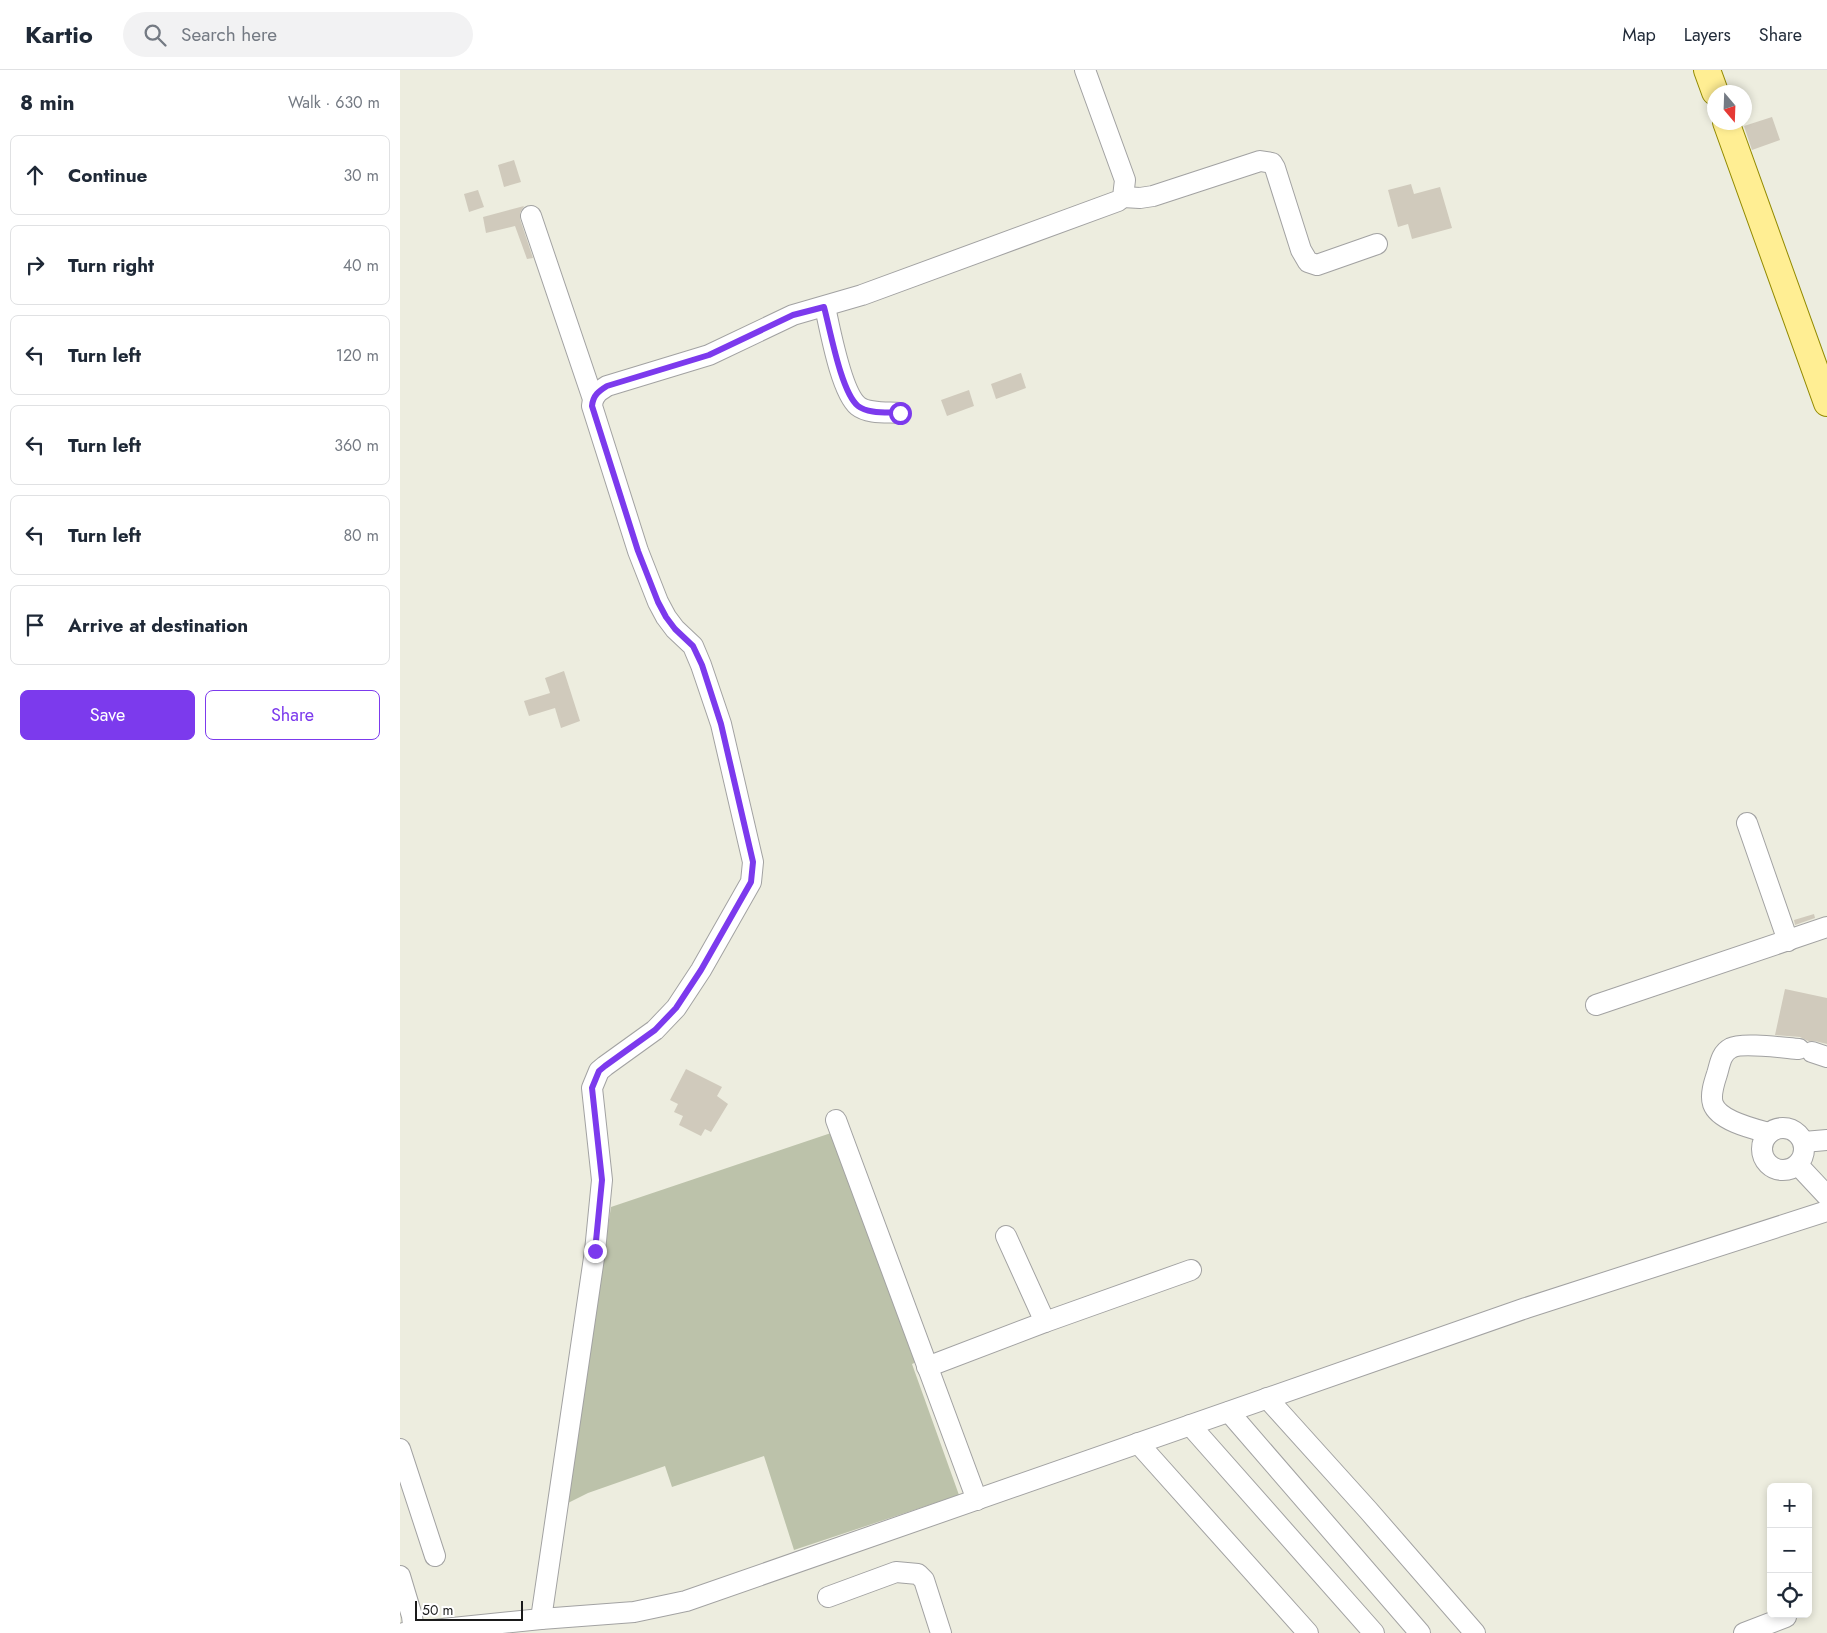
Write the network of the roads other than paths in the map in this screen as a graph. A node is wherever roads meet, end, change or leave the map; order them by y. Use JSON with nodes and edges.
{"nodes":[{"id":1,"x":1085,"y":70,"type":"edge"},
{"id":2,"x":1707,"y":70,"type":"edge"},
{"id":3,"x":1712,"y":85,"type":"edge"},
{"id":4,"x":1729,"y":130,"type":"edge"},
{"id":5,"x":1123,"y":197,"type":"junction"},
{"id":6,"x":530,"y":216,"type":"dead end"},
{"id":7,"x":1377,"y":244,"type":"dead end"},
{"id":8,"x":824,"y":307,"type":"junction"},
{"id":9,"x":593,"y":399,"type":"junction"},
{"id":10,"x":1827,"y":403,"type":"edge"},
{"id":11,"x":900,"y":413,"type":"dead end"},
{"id":12,"x":1748,"y":823,"type":"dead end"},
{"id":13,"x":1827,"y":927,"type":"edge"},
{"id":14,"x":1788,"y":941,"type":"junction"},
{"id":15,"x":1596,"y":1005,"type":"dead end"},
{"id":16,"x":1813,"y":1053,"type":"edge"},
{"id":17,"x":836,"y":1120,"type":"dead end"},
{"id":18,"x":1769,"y":1133,"type":"junction"},
{"id":19,"x":1827,"y":1140,"type":"edge"},
{"id":20,"x":1804,"y":1142,"type":"junction"},
{"id":21,"x":1798,"y":1164,"type":"junction"},
{"id":22,"x":1827,"y":1196,"type":"edge"},
{"id":23,"x":1827,"y":1211,"type":"edge"},
{"id":24,"x":1006,"y":1236,"type":"dead end"},
{"id":25,"x":1191,"y":1270,"type":"dead end"},
{"id":26,"x":1045,"y":1322,"type":"junction"},
{"id":27,"x":927,"y":1366,"type":"junction"},
{"id":28,"x":1267,"y":1398,"type":"junction"},
{"id":29,"x":1229,"y":1412,"type":"junction"},
{"id":30,"x":1190,"y":1425,"type":"junction"},
{"id":31,"x":1138,"y":1443,"type":"junction"},
{"id":32,"x":400,"y":1449,"type":"edge"},
{"id":33,"x":406,"y":1487,"type":"edge"},
{"id":34,"x":977,"y":1500,"type":"junction"},
{"id":35,"x":435,"y":1556,"type":"dead end"},
{"id":36,"x":400,"y":1576,"type":"edge"},
{"id":37,"x":828,"y":1598,"type":"dead end"},
{"id":38,"x":1783,"y":1618,"type":"edge"},
{"id":39,"x":541,"y":1619,"type":"junction"},
{"id":40,"x":411,"y":1633,"type":"edge"},
{"id":41,"x":940,"y":1633,"type":"edge"},
{"id":42,"x":1308,"y":1633,"type":"edge"},
{"id":43,"x":1374,"y":1633,"type":"edge"},
{"id":44,"x":1420,"y":1633,"type":"edge"},
{"id":45,"x":1475,"y":1633,"type":"edge"},
{"id":46,"x":1744,"y":1633,"type":"edge"}],
"edges":[{"from":1,"to":5,"type":"street"},
{"from":2,"to":3,"type":"main road"},
{"from":4,"to":10,"type":"main road"},
{"from":5,"to":7,"type":"street"},
{"from":5,"to":8,"type":"street"},
{"from":6,"to":9,"type":"street"},
{"from":8,"to":9,"type":"street"},
{"from":8,"to":11,"type":"street"},
{"from":9,"to":39,"type":"street"},
{"from":12,"to":14,"type":"street"},
{"from":13,"to":14,"type":"street"},
{"from":14,"to":15,"type":"street"},
{"from":16,"to":18,"type":"street"},
{"from":17,"to":27,"type":"street"},
{"from":18,"to":20,"type":"street"},
{"from":18,"to":21,"type":"street"},
{"from":19,"to":20,"type":"street"},
{"from":20,"to":21,"type":"street"},
{"from":21,"to":22,"type":"street"},
{"from":23,"to":28,"type":"street"},
{"from":24,"to":26,"type":"street"},
{"from":25,"to":26,"type":"street"},
{"from":26,"to":27,"type":"street"},
{"from":27,"to":34,"type":"street"},
{"from":28,"to":29,"type":"street"},
{"from":28,"to":45,"type":"street"},
{"from":29,"to":30,"type":"street"},
{"from":29,"to":44,"type":"street"},
{"from":30,"to":31,"type":"street"},
{"from":30,"to":43,"type":"street"},
{"from":31,"to":34,"type":"street"},
{"from":31,"to":42,"type":"street"},
{"from":32,"to":33,"type":"street"},
{"from":33,"to":35,"type":"street"},
{"from":34,"to":39,"type":"street"},
{"from":36,"to":40,"type":"street"},
{"from":37,"to":41,"type":"street"},
{"from":38,"to":46,"type":"street"},
{"from":39,"to":40,"type":"street"}]}
